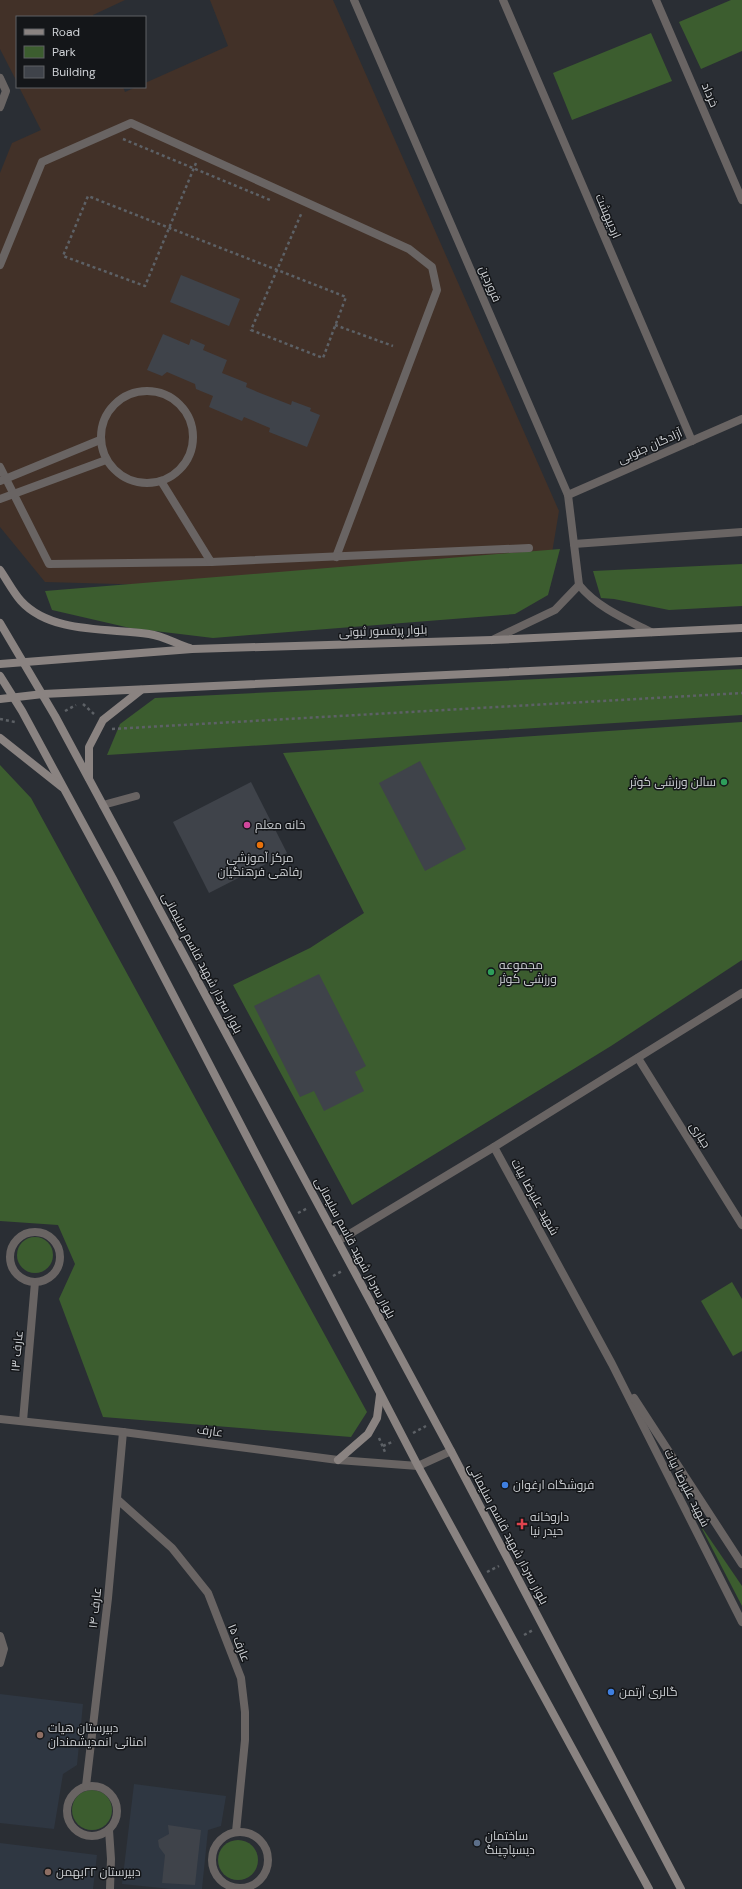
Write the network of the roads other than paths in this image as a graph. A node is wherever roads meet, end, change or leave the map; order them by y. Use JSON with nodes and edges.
{"nodes":[{"id":1,"x":354,"y":0,"type":"edge"},
{"id":2,"x":503,"y":0,"type":"edge"},
{"id":3,"x":656,"y":0,"type":"edge"},
{"id":4,"x":0,"y":78,"type":"edge"},
{"id":5,"x":0,"y":107,"type":"edge"},
{"id":6,"x":742,"y":200,"type":"edge"},
{"id":7,"x":0,"y":265,"type":"edge"},
{"id":8,"x":742,"y":419,"type":"edge"},
{"id":9,"x":100,"y":440,"type":"junction"},
{"id":10,"x":692,"y":441,"type":"junction"},
{"id":11,"x":106,"y":460,"type":"junction"},
{"id":12,"x":0,"y":467,"type":"edge"},
{"id":13,"x":3,"y":480,"type":"edge"},
{"id":14,"x":161,"y":481,"type":"junction"},
{"id":15,"x":14,"y":494,"type":"junction"},
{"id":16,"x":568,"y":495,"type":"junction"},
{"id":17,"x":0,"y":499,"type":"edge"},
{"id":18,"x":742,"y":532,"type":"edge"},
{"id":19,"x":574,"y":544,"type":"junction"},
{"id":20,"x":529,"y":548,"type":"dead end"},
{"id":21,"x":336,"y":557,"type":"junction"},
{"id":22,"x":211,"y":562,"type":"junction"},
{"id":23,"x":0,"y":570,"type":"edge"},
{"id":24,"x":579,"y":585,"type":"junction"},
{"id":25,"x":0,"y":623,"type":"edge"},
{"id":26,"x":742,"y":628,"type":"edge"},
{"id":27,"x":651,"y":632,"type":"junction"},
{"id":28,"x":492,"y":640,"type":"junction"},
{"id":29,"x":192,"y":649,"type":"junction"},
{"id":30,"x":742,"y":661,"type":"edge"},
{"id":31,"x":24,"y":662,"type":"junction"},
{"id":32,"x":0,"y":664,"type":"edge"},
{"id":33,"x":0,"y":676,"type":"edge"},
{"id":34,"x":141,"y":690,"type":"junction"},
{"id":35,"x":43,"y":694,"type":"junction"},
{"id":36,"x":13,"y":697,"type":"junction"},
{"id":37,"x":0,"y":699,"type":"edge"},
{"id":38,"x":0,"y":738,"type":"edge"},
{"id":39,"x":89,"y":779,"type":"junction"},
{"id":40,"x":66,"y":790,"type":"junction"},
{"id":41,"x":136,"y":796,"type":"dead end"},
{"id":42,"x":103,"y":805,"type":"junction"},
{"id":43,"x":742,"y":993,"type":"edge"},
{"id":44,"x":638,"y":1058,"type":"junction"},
{"id":45,"x":494,"y":1147,"type":"junction"},
{"id":46,"x":742,"y":1225,"type":"edge"},
{"id":47,"x":338,"y":1241,"type":"junction"},
{"id":48,"x":34,"y":1282,"type":"junction"},
{"id":49,"x":612,"y":1364,"type":"junction"},
{"id":50,"x":380,"y":1395,"type":"junction"},
{"id":51,"x":0,"y":1419,"type":"edge"},
{"id":52,"x":23,"y":1421,"type":"junction"},
{"id":53,"x":124,"y":1432,"type":"junction"},
{"id":54,"x":451,"y":1451,"type":"junction"},
{"id":55,"x":338,"y":1460,"type":"junction"},
{"id":56,"x":418,"y":1466,"type":"junction"},
{"id":57,"x":118,"y":1500,"type":"junction"},
{"id":58,"x":742,"y":1564,"type":"edge"},
{"id":59,"x":742,"y":1622,"type":"edge"},
{"id":60,"x":0,"y":1636,"type":"edge"},
{"id":61,"x":0,"y":1663,"type":"edge"},
{"id":62,"x":86,"y":1786,"type":"junction"},
{"id":63,"x":109,"y":1830,"type":"junction"},
{"id":64,"x":236,"y":1832,"type":"junction"},
{"id":65,"x":110,"y":1889,"type":"edge"},
{"id":66,"x":649,"y":1889,"type":"edge"},
{"id":67,"x":681,"y":1889,"type":"edge"}],
"edges":[{"from":1,"to":16,"type":"street","name":"فروردین"},
{"from":2,"to":10,"type":"street","name":"اردیبهشت"},
{"from":3,"to":6,"type":"street","name":"خرداد"},
{"from":4,"to":5,"type":"street"},
{"from":7,"to":21,"type":"street"},
{"from":8,"to":10,"type":"street","name":"آزادگان جنوبی"},
{"from":9,"to":11,"type":"street"},
{"from":9,"to":13,"type":"street"},
{"from":9,"to":14,"type":"street"},
{"from":10,"to":16,"type":"street","name":"آزادگان جنوبی"},
{"from":11,"to":14,"type":"street"},
{"from":11,"to":15,"type":"street"},
{"from":12,"to":13,"type":"street"},
{"from":13,"to":15,"type":"street"},
{"from":14,"to":22,"type":"street"},
{"from":15,"to":17,"type":"street"},
{"from":15,"to":22,"type":"street"},
{"from":16,"to":19,"type":"street","name":"فروردین"},
{"from":18,"to":19,"type":"street"},
{"from":19,"to":24,"type":"street","name":"فروردین"},
{"from":20,"to":21,"type":"street"},
{"from":21,"to":22,"type":"street"},
{"from":23,"to":29,"type":"main road"},
{"from":24,"to":27,"type":"street"},
{"from":24,"to":28,"type":"street"},
{"from":25,"to":31,"type":"main road","name":"بلوار سردار شهید قاسم سلیمانی"},
{"from":26,"to":27,"type":"main road","name":"بلوار پرفسور ثبوتی"},
{"from":27,"to":28,"type":"main road","name":"بلوار پرفسور ثبوتی"},
{"from":28,"to":29,"type":"main road","name":"بلوار پرفسور ثبوتی"},
{"from":29,"to":31,"type":"main road","name":"بلوار پرفسور ثبوتی"},
{"from":30,"to":34,"type":"main road"},
{"from":31,"to":32,"type":"main road","name":"بلوار پرفسور ثبوتی"},
{"from":31,"to":35,"type":"main road","name":"بلوار سردار شهید قاسم سلیمانی"},
{"from":33,"to":36,"type":"main road"},
{"from":34,"to":35,"type":"main road"},
{"from":34,"to":39,"type":"main road"},
{"from":35,"to":36,"type":"main road"},
{"from":35,"to":39,"type":"main road","name":"بلوار سردار شهید قاسم سلیمانی"},
{"from":36,"to":37,"type":"main road"},
{"from":36,"to":40,"type":"main road"},
{"from":38,"to":40,"type":"main road"},
{"from":39,"to":42,"type":"main road","name":"بلوار سردار شهید قاسم سلیمانی"},
{"from":40,"to":50,"type":"main road"},
{"from":41,"to":42,"type":"street"},
{"from":42,"to":47,"type":"main road","name":"بلوار سردار شهید قاسم سلیمانی"},
{"from":43,"to":44,"type":"street"},
{"from":44,"to":45,"type":"street"},
{"from":44,"to":46,"type":"street","name":"جباری"},
{"from":45,"to":47,"type":"street"},
{"from":45,"to":49,"type":"street","name":"شهید علیرضا بیات"},
{"from":47,"to":54,"type":"main road","name":"بلوار سردار شهید قاسم سلیمانی"},
{"from":48,"to":48,"type":"street"},
{"from":48,"to":52,"type":"street","name":"عارف ۱۳"},
{"from":49,"to":58,"type":"street","name":"شهید علیرضا بیات"},
{"from":49,"to":59,"type":"street","name":"شهید علیرضا بیات"},
{"from":50,"to":55,"type":"main road"},
{"from":50,"to":56,"type":"main road"},
{"from":51,"to":52,"type":"street","name":"عارف"},
{"from":52,"to":53,"type":"street","name":"عارف"},
{"from":53,"to":55,"type":"street","name":"عارف"},
{"from":53,"to":57,"type":"street","name":"عارف ۱۴"},
{"from":54,"to":56,"type":"street"},
{"from":54,"to":67,"type":"main road","name":"بلوار سردار شهید قاسم سلیمانی"},
{"from":55,"to":56,"type":"street","name":"عارف"},
{"from":56,"to":66,"type":"main road"},
{"from":57,"to":62,"type":"street","name":"عارف ۱۴"},
{"from":57,"to":64,"type":"street","name":"عارف ۱۵"},
{"from":60,"to":61,"type":"street"},
{"from":62,"to":63,"type":"street"},
{"from":62,"to":63,"type":"street"},
{"from":63,"to":65,"type":"street"},
{"from":64,"to":64,"type":"street"}]}
